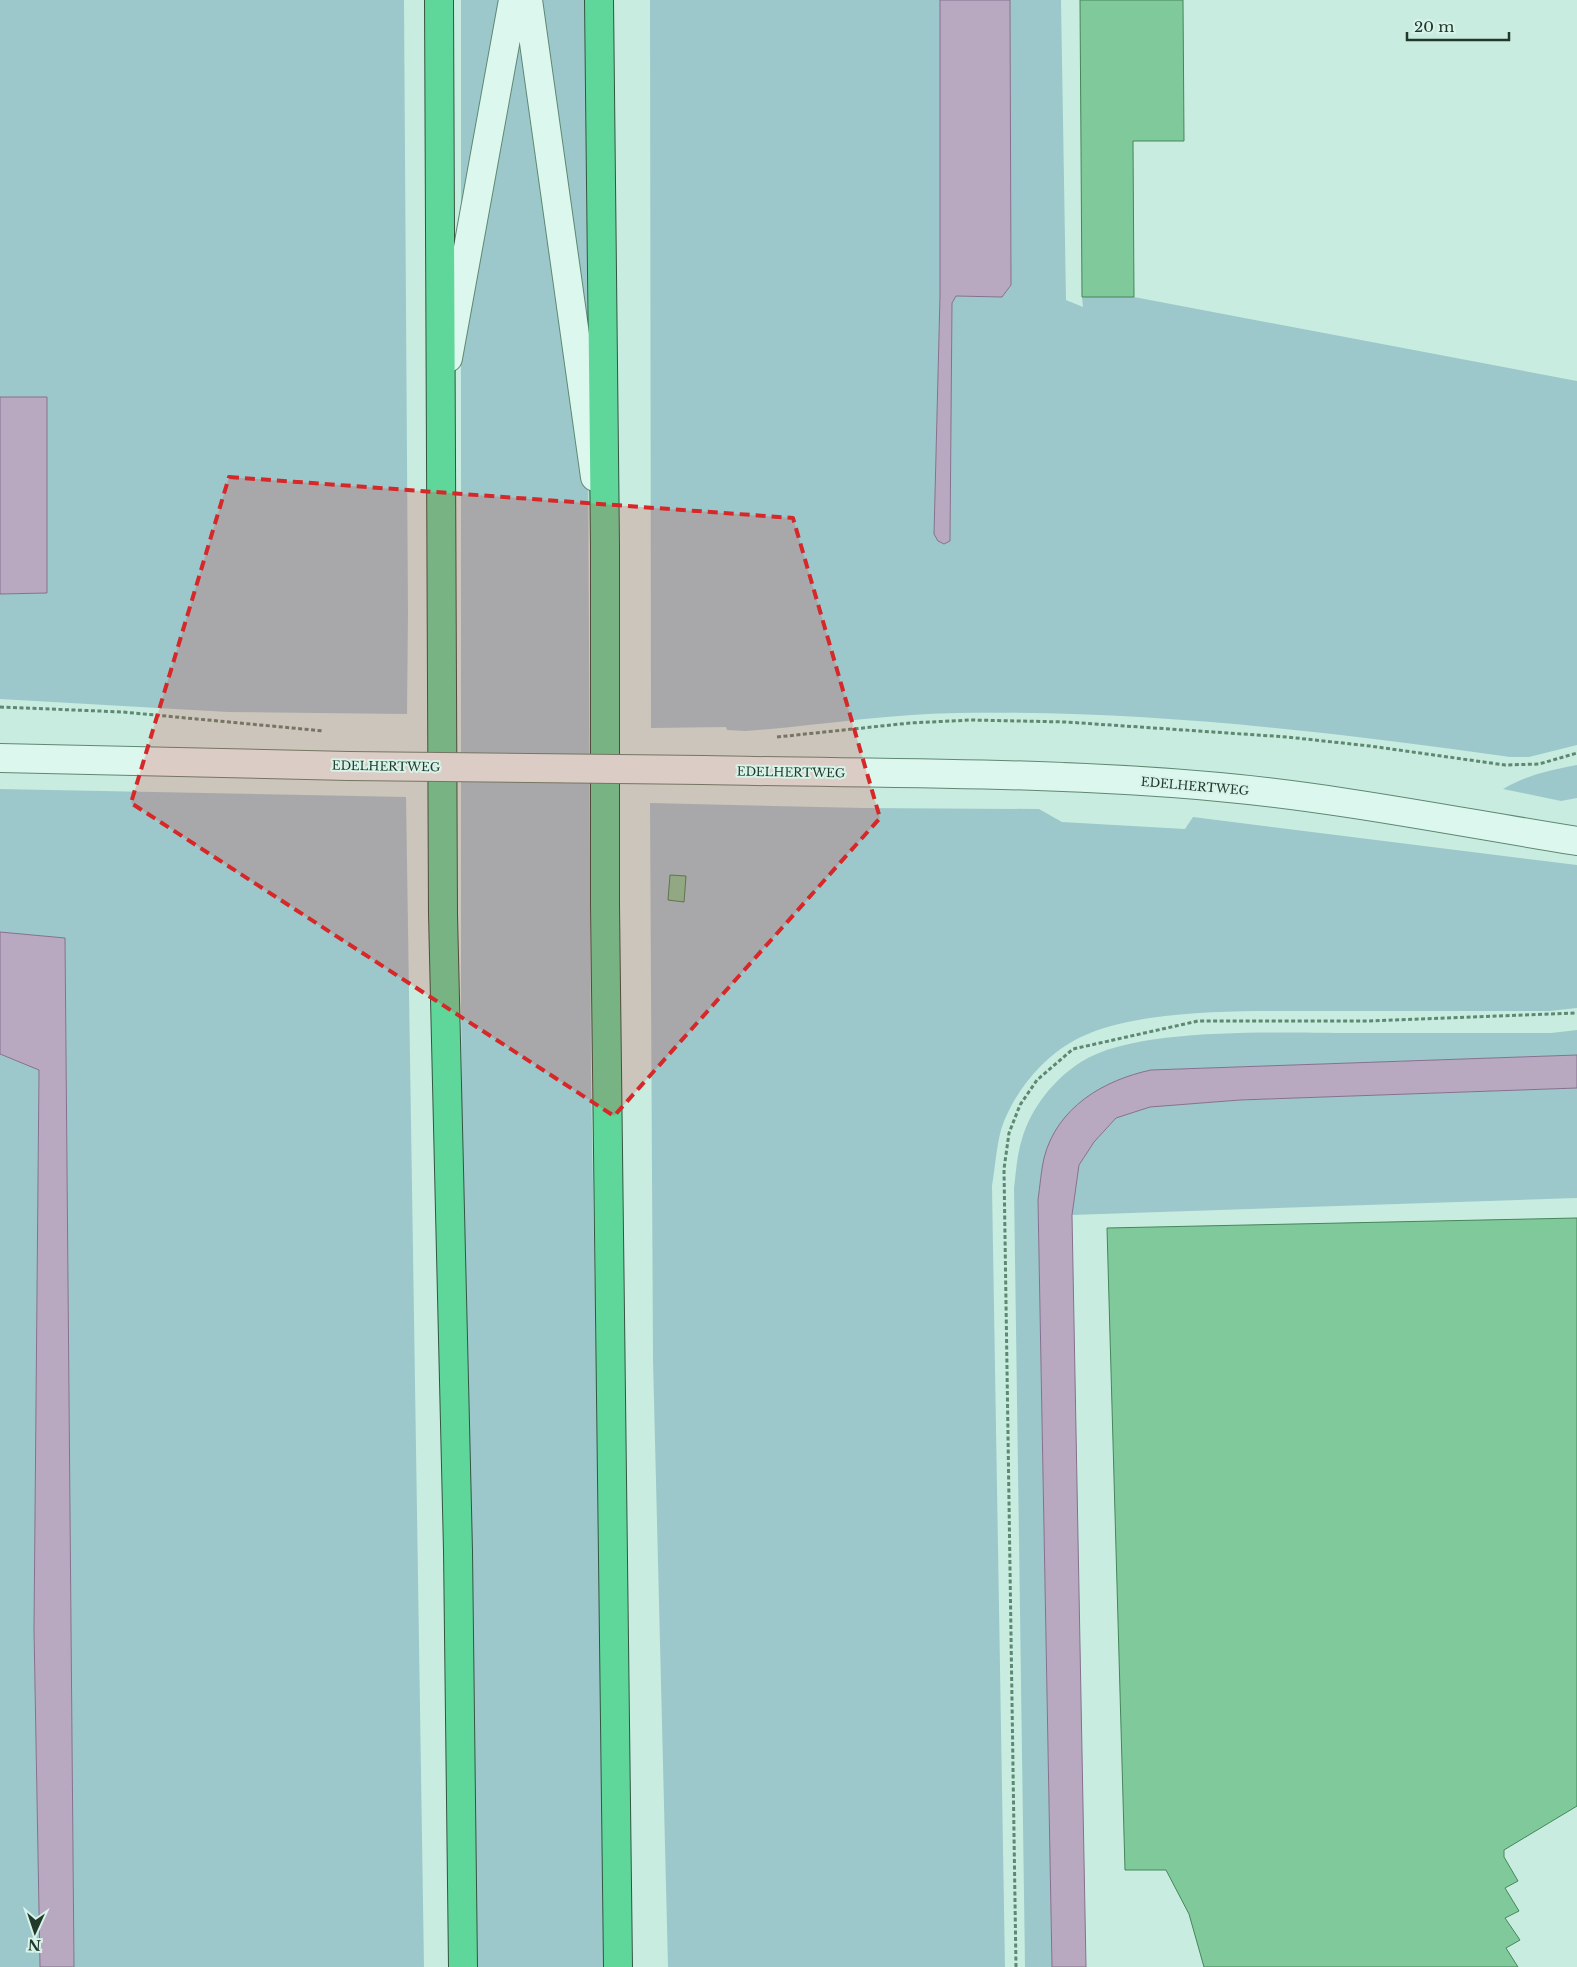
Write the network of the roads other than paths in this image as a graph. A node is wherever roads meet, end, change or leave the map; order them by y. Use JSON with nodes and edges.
{"nodes":[{"id":1,"x":439,"y":0,"type":"edge"},
{"id":2,"x":513,"y":0,"type":"edge"},
{"id":3,"x":528,"y":0,"type":"edge"},
{"id":4,"x":599,"y":0,"type":"edge"},
{"id":5,"x":440,"y":397,"type":"junction"},
{"id":6,"x":605,"y":546,"type":"junction"},
{"id":7,"x":0,"y":758,"type":"edge"},
{"id":8,"x":1577,"y":841,"type":"edge"},
{"id":9,"x":463,"y":1967,"type":"edge"},
{"id":10,"x":618,"y":1967,"type":"edge"}],
"edges":[{"from":1,"to":5,"type":"highway"},
{"from":2,"to":5,"type":"street"},
{"from":3,"to":6,"type":"street"},
{"from":4,"to":6,"type":"highway"},
{"from":5,"to":9,"type":"highway"},
{"from":6,"to":10,"type":"highway"},
{"from":7,"to":8,"type":"street","name":"EDELHERTWEG","bridge":true}]}
